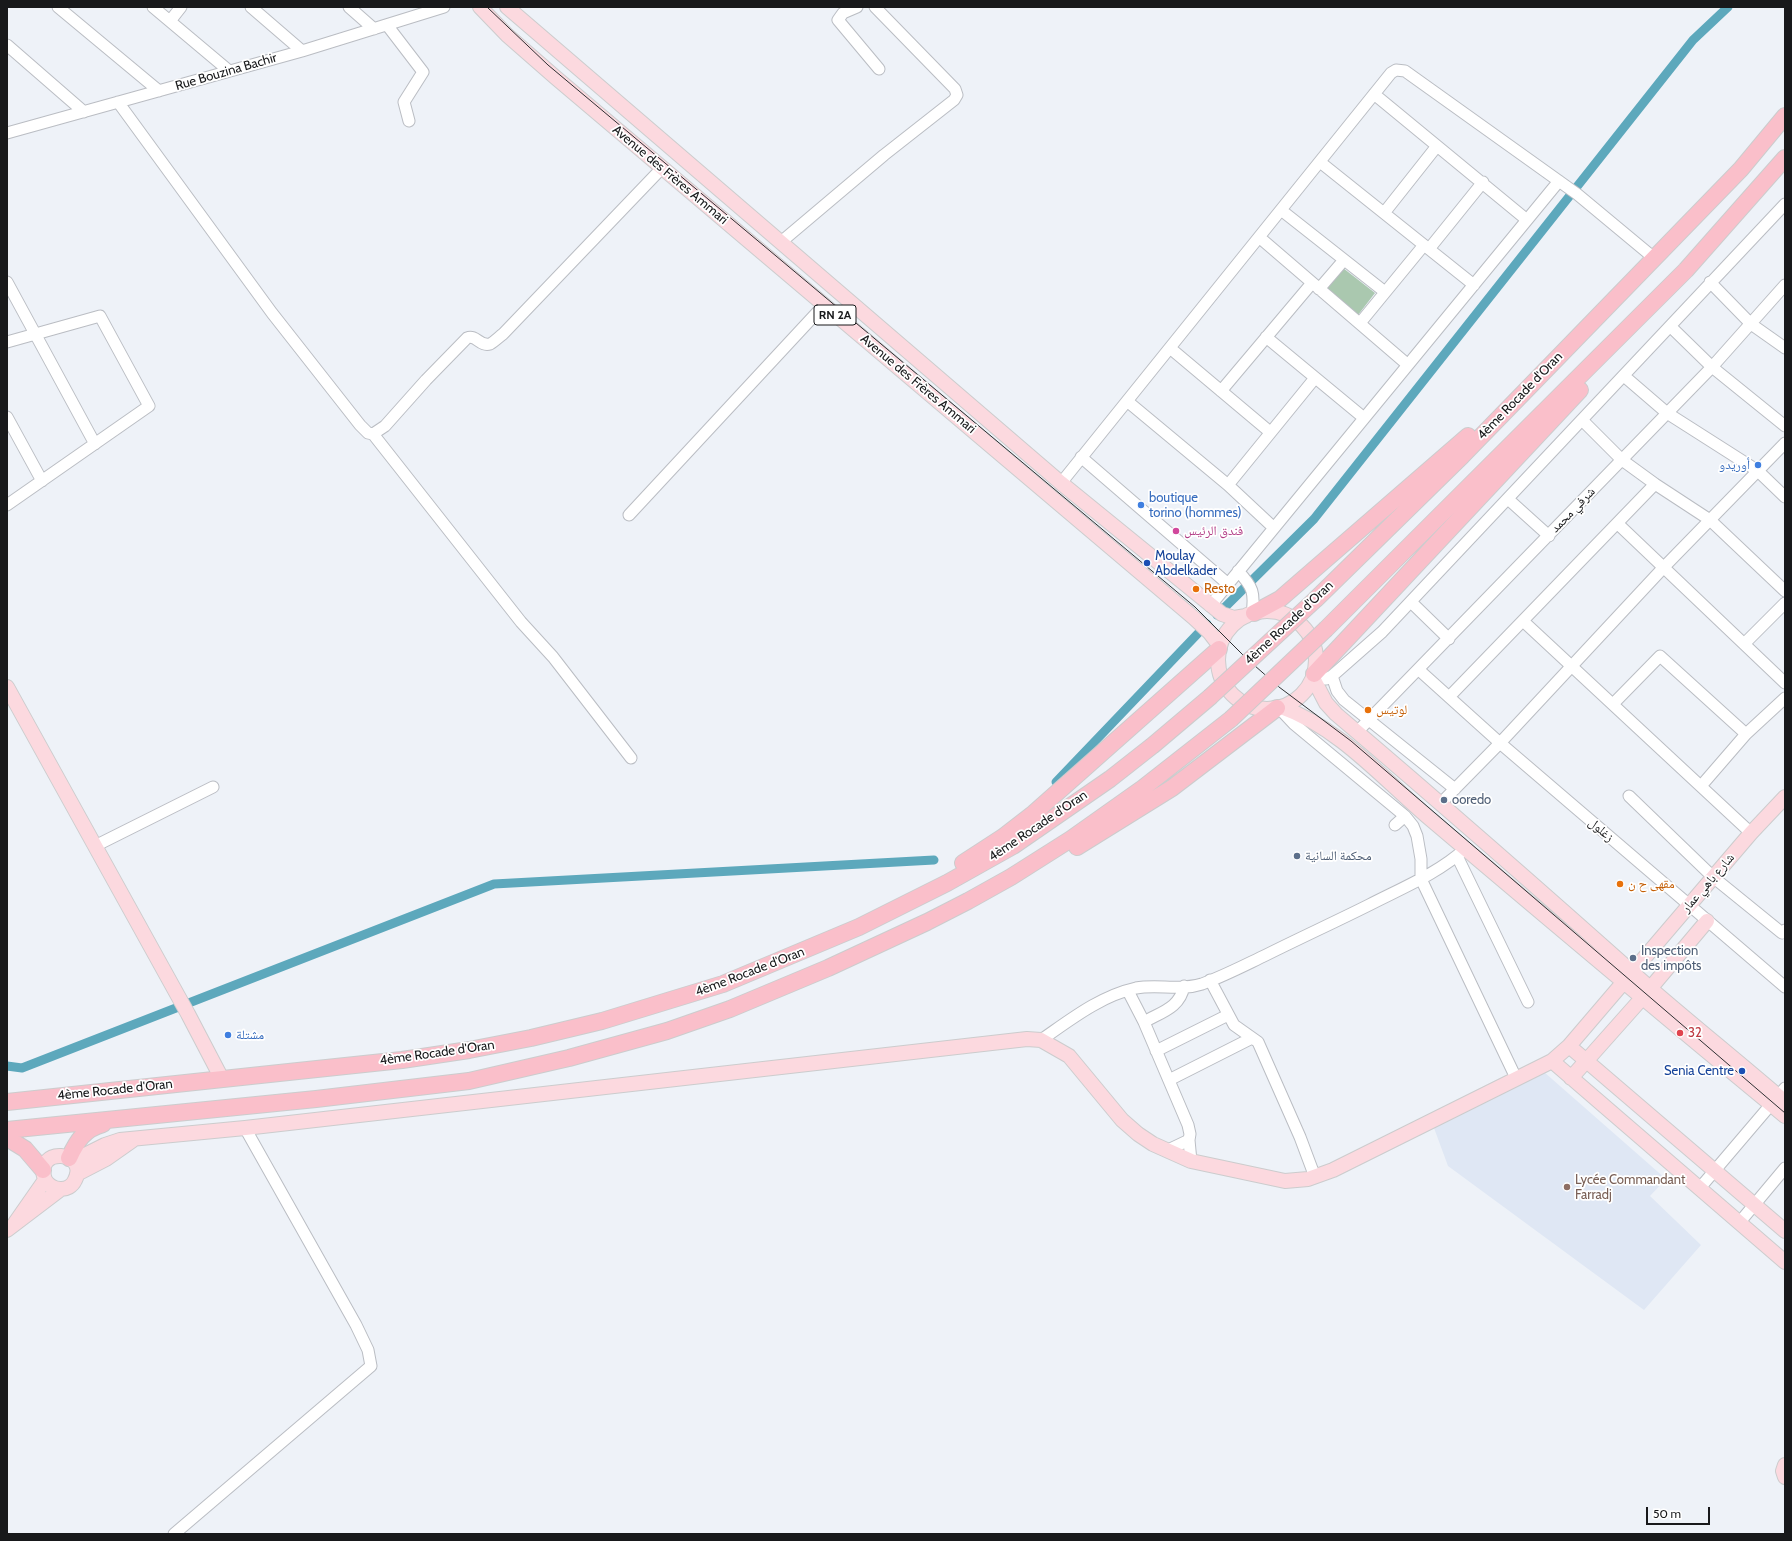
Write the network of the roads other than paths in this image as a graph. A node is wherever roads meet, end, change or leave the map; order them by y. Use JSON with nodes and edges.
{"nodes":[{"id":1,"x":58,"y":7,"type":"edge"},
{"id":2,"x":153,"y":7,"type":"edge"},
{"id":3,"x":181,"y":7,"type":"edge"},
{"id":4,"x":251,"y":7,"type":"edge"},
{"id":5,"x":349,"y":7,"type":"edge"},
{"id":6,"x":444,"y":7,"type":"edge"},
{"id":7,"x":480,"y":7,"type":"edge"},
{"id":8,"x":507,"y":7,"type":"edge"},
{"id":9,"x":857,"y":7,"type":"edge"},
{"id":10,"x":875,"y":7,"type":"edge"},
{"id":11,"x":170,"y":21,"type":"junction"},
{"id":12,"x":387,"y":25,"type":"junction"},
{"id":13,"x":374,"y":29,"type":"junction"},
{"id":14,"x":7,"y":45,"type":"edge"},
{"id":15,"x":302,"y":50,"type":"junction"},
{"id":16,"x":879,"y":69,"type":"dead end"},
{"id":17,"x":228,"y":70,"type":"junction"},
{"id":18,"x":159,"y":91,"type":"junction"},
{"id":19,"x":1374,"y":94,"type":"junction"},
{"id":20,"x":118,"y":102,"type":"junction"},
{"id":21,"x":84,"y":112,"type":"junction"},
{"id":22,"x":1785,"y":116,"type":"edge"},
{"id":23,"x":409,"y":121,"type":"dead end"},
{"id":24,"x":8,"y":132,"type":"edge"},
{"id":25,"x":1437,"y":146,"type":"junction"},
{"id":26,"x":1785,"y":158,"type":"edge"},
{"id":27,"x":1320,"y":162,"type":"junction"},
{"id":28,"x":662,"y":168,"type":"junction"},
{"id":29,"x":1483,"y":182,"type":"junction"},
{"id":30,"x":1563,"y":183,"type":"junction"},
{"id":31,"x":1785,"y":204,"type":"edge"},
{"id":32,"x":1281,"y":210,"type":"junction"},
{"id":33,"x":1384,"y":213,"type":"junction"},
{"id":34,"x":1527,"y":220,"type":"junction"},
{"id":35,"x":1259,"y":237,"type":"junction"},
{"id":36,"x":781,"y":242,"type":"junction"},
{"id":37,"x":1427,"y":247,"type":"junction"},
{"id":38,"x":1654,"y":258,"type":"junction"},
{"id":39,"x":1344,"y":260,"type":"junction"},
{"id":40,"x":1686,"y":270,"type":"junction"},
{"id":41,"x":1710,"y":282,"type":"junction"},
{"id":42,"x":1474,"y":285,"type":"junction"},
{"id":43,"x":1785,"y":285,"type":"edge"},
{"id":44,"x":8,"y":286,"type":"edge"},
{"id":45,"x":1316,"y":286,"type":"junction"},
{"id":46,"x":1385,"y":292,"type":"junction"},
{"id":47,"x":824,"y":306,"type":"junction"},
{"id":48,"x":1360,"y":324,"type":"junction"},
{"id":49,"x":1751,"y":324,"type":"junction"},
{"id":50,"x":1671,"y":327,"type":"junction"},
{"id":51,"x":35,"y":334,"type":"junction"},
{"id":52,"x":1266,"y":337,"type":"junction"},
{"id":53,"x":7,"y":342,"type":"edge"},
{"id":54,"x":1170,"y":348,"type":"junction"},
{"id":55,"x":1785,"y":348,"type":"edge"},
{"id":56,"x":1408,"y":365,"type":"junction"},
{"id":57,"x":1712,"y":367,"type":"junction"},
{"id":58,"x":1624,"y":376,"type":"junction"},
{"id":59,"x":1315,"y":378,"type":"junction"},
{"id":60,"x":1535,"y":381,"type":"junction"},
{"id":61,"x":1222,"y":391,"type":"junction"},
{"id":62,"x":1127,"y":401,"type":"junction"},
{"id":63,"x":1667,"y":413,"type":"junction"},
{"id":64,"x":7,"y":417,"type":"edge"},
{"id":65,"x":1364,"y":418,"type":"junction"},
{"id":66,"x":1582,"y":420,"type":"junction"},
{"id":67,"x":1785,"y":426,"type":"edge"},
{"id":68,"x":1270,"y":432,"type":"junction"},
{"id":69,"x":373,"y":434,"type":"junction"},
{"id":70,"x":1785,"y":443,"type":"edge"},
{"id":71,"x":95,"y":444,"type":"junction"},
{"id":72,"x":1082,"y":457,"type":"junction"},
{"id":73,"x":1622,"y":460,"type":"junction"},
{"id":74,"x":1758,"y":471,"type":"junction"},
{"id":75,"x":42,"y":481,"type":"junction"},
{"id":76,"x":1061,"y":483,"type":"junction"},
{"id":77,"x":1655,"y":484,"type":"junction"},
{"id":78,"x":1228,"y":485,"type":"junction"},
{"id":79,"x":1785,"y":497,"type":"edge"},
{"id":80,"x":1508,"y":499,"type":"junction"},
{"id":81,"x":7,"y":505,"type":"edge"},
{"id":82,"x":629,"y":515,"type":"dead end"},
{"id":83,"x":1710,"y":520,"type":"junction"},
{"id":84,"x":1618,"y":524,"type":"junction"},
{"id":85,"x":1274,"y":528,"type":"junction"},
{"id":86,"x":1549,"y":536,"type":"junction"},
{"id":87,"x":1664,"y":567,"type":"junction"},
{"id":88,"x":1245,"y":579,"type":"junction"},
{"id":89,"x":1228,"y":584,"type":"junction"},
{"id":90,"x":1785,"y":591,"type":"edge"},
{"id":91,"x":1411,"y":602,"type":"junction"},
{"id":92,"x":1785,"y":603,"type":"edge"},
{"id":93,"x":1210,"y":606,"type":"junction"},
{"id":94,"x":1251,"y":614,"type":"junction"},
{"id":95,"x":1523,"y":621,"type":"junction"},
{"id":96,"x":1449,"y":639,"type":"junction"},
{"id":97,"x":1744,"y":644,"type":"junction"},
{"id":98,"x":1220,"y":648,"type":"junction"},
{"id":99,"x":1572,"y":665,"type":"junction"},
{"id":100,"x":1419,"y":670,"type":"junction"},
{"id":101,"x":1314,"y":676,"type":"junction"},
{"id":102,"x":1332,"y":676,"type":"junction"},
{"id":103,"x":1785,"y":683,"type":"edge"},
{"id":104,"x":7,"y":687,"type":"edge"},
{"id":105,"x":1449,"y":697,"type":"junction"},
{"id":106,"x":1785,"y":698,"type":"edge"},
{"id":107,"x":1613,"y":704,"type":"junction"},
{"id":108,"x":1279,"y":708,"type":"junction"},
{"id":109,"x":1368,"y":721,"type":"junction"},
{"id":110,"x":1357,"y":732,"type":"junction"},
{"id":111,"x":1746,"y":734,"type":"junction"},
{"id":112,"x":1500,"y":743,"type":"junction"},
{"id":113,"x":631,"y":758,"type":"dead end"},
{"id":114,"x":1701,"y":786,"type":"junction"},
{"id":115,"x":213,"y":787,"type":"dead end"},
{"id":116,"x":1456,"y":789,"type":"junction"},
{"id":117,"x":1629,"y":796,"type":"dead end"},
{"id":118,"x":1785,"y":797,"type":"edge"},
{"id":119,"x":1441,"y":803,"type":"junction"},
{"id":120,"x":1405,"y":816,"type":"junction"},
{"id":121,"x":1395,"y":825,"type":"dead end"},
{"id":122,"x":1751,"y":833,"type":"junction"},
{"id":123,"x":95,"y":846,"type":"junction"},
{"id":124,"x":1461,"y":852,"type":"junction"},
{"id":125,"x":1713,"y":877,"type":"junction"},
{"id":126,"x":1421,"y":879,"type":"junction"},
{"id":127,"x":1688,"y":905,"type":"junction"},
{"id":128,"x":1707,"y":921,"type":"junction"},
{"id":129,"x":927,"y":922,"type":"junction"},
{"id":130,"x":859,"y":927,"type":"junction"},
{"id":131,"x":1785,"y":930,"type":"edge"},
{"id":132,"x":1629,"y":977,"type":"junction"},
{"id":133,"x":1210,"y":980,"type":"junction"},
{"id":134,"x":1184,"y":986,"type":"junction"},
{"id":135,"x":1785,"y":987,"type":"edge"},
{"id":136,"x":1128,"y":991,"type":"junction"},
{"id":137,"x":1647,"y":993,"type":"junction"},
{"id":138,"x":1528,"y":1002,"type":"dead end"},
{"id":139,"x":1228,"y":1015,"type":"junction"},
{"id":140,"x":1144,"y":1022,"type":"junction"},
{"id":141,"x":1252,"y":1038,"type":"junction"},
{"id":142,"x":1041,"y":1040,"type":"junction"},
{"id":143,"x":1569,"y":1046,"type":"junction"},
{"id":144,"x":1156,"y":1051,"type":"junction"},
{"id":145,"x":1552,"y":1061,"type":"junction"},
{"id":146,"x":1586,"y":1061,"type":"junction"},
{"id":147,"x":1516,"y":1078,"type":"junction"},
{"id":148,"x":1572,"y":1078,"type":"junction"},
{"id":149,"x":222,"y":1079,"type":"junction"},
{"id":150,"x":1169,"y":1080,"type":"junction"},
{"id":151,"x":1780,"y":1098,"type":"edge"},
{"id":152,"x":7,"y":1102,"type":"edge"},
{"id":153,"x":1785,"y":1116,"type":"edge"},
{"id":154,"x":121,"y":1118,"type":"junction"},
{"id":155,"x":245,"y":1128,"type":"junction"},
{"id":156,"x":7,"y":1130,"type":"edge"},
{"id":157,"x":136,"y":1137,"type":"junction"},
{"id":158,"x":7,"y":1138,"type":"edge"},
{"id":159,"x":1188,"y":1140,"type":"junction"},
{"id":160,"x":1168,"y":1150,"type":"junction"},
{"id":161,"x":71,"y":1159,"type":"junction"},
{"id":162,"x":1191,"y":1161,"type":"junction"},
{"id":163,"x":1785,"y":1168,"type":"edge"},
{"id":164,"x":1714,"y":1170,"type":"junction"},
{"id":165,"x":77,"y":1174,"type":"junction"},
{"id":166,"x":44,"y":1175,"type":"junction"},
{"id":167,"x":1315,"y":1177,"type":"junction"},
{"id":168,"x":61,"y":1189,"type":"junction"},
{"id":169,"x":1699,"y":1189,"type":"junction"},
{"id":170,"x":1753,"y":1205,"type":"junction"},
{"id":171,"x":1739,"y":1223,"type":"junction"},
{"id":172,"x":11,"y":1227,"type":"edge"},
{"id":173,"x":1785,"y":1231,"type":"edge"},
{"id":174,"x":1785,"y":1262,"type":"edge"},
{"id":175,"x":1785,"y":1465,"type":"edge"},
{"id":176,"x":1785,"y":1477,"type":"edge"},
{"id":177,"x":174,"y":1534,"type":"edge"}],
"edges":[{"from":1,"to":18,"type":"street"},
{"from":2,"to":11,"type":"street"},
{"from":3,"to":11,"type":"street"},
{"from":4,"to":15,"type":"street"},
{"from":5,"to":13,"type":"street"},
{"from":6,"to":12,"type":"street","name":"Rue Bouzina Bachir"},
{"from":7,"to":28,"type":"main road","name":"Avenue des Frères Ammari","number":"RN 2A"},
{"from":8,"to":36,"type":"main road","name":"Avenue des Frères Ammari","number":"RN 2A"},
{"from":9,"to":16,"type":"street"},
{"from":10,"to":36,"type":"street"},
{"from":11,"to":17,"type":"street"},
{"from":12,"to":13,"type":"street","name":"Rue Bouzina Bachir"},
{"from":12,"to":23,"type":"street"},
{"from":13,"to":15,"type":"street","name":"Rue Bouzina Bachir"},
{"from":14,"to":21,"type":"street"},
{"from":15,"to":17,"type":"street","name":"Rue Bouzina Bachir"},
{"from":17,"to":18,"type":"street","name":"Rue Bouzina Bachir"},
{"from":18,"to":20,"type":"street","name":"Rue Bouzina Bachir"},
{"from":19,"to":25,"type":"street"},
{"from":19,"to":27,"type":"street"},
{"from":19,"to":30,"type":"street"},
{"from":20,"to":21,"type":"street","name":"Rue Bouzina Bachir"},
{"from":20,"to":69,"type":"street"},
{"from":21,"to":24,"type":"street","name":"Rue Bouzina Bachir"},
{"from":22,"to":38,"type":"highway","name":"4ème Rocade d'Oran"},
{"from":25,"to":29,"type":"street"},
{"from":25,"to":33,"type":"street"},
{"from":26,"to":40,"type":"highway","name":"4ème Rocade d'Oran"},
{"from":27,"to":32,"type":"street"},
{"from":27,"to":33,"type":"street"},
{"from":28,"to":47,"type":"main road","name":"Avenue des Frères Ammari","number":"RN 2A"},
{"from":28,"to":69,"type":"street"},
{"from":29,"to":34,"type":"street"},
{"from":29,"to":37,"type":"street"},
{"from":30,"to":34,"type":"street"},
{"from":30,"to":38,"type":"street"},
{"from":31,"to":41,"type":"street"},
{"from":32,"to":35,"type":"street"},
{"from":32,"to":39,"type":"street"},
{"from":33,"to":37,"type":"street"},
{"from":34,"to":42,"type":"street"},
{"from":35,"to":45,"type":"street"},
{"from":35,"to":54,"type":"street"},
{"from":36,"to":76,"type":"main road","name":"Avenue des Frères Ammari","number":"RN 2A"},
{"from":37,"to":42,"type":"street"},
{"from":37,"to":46,"type":"street"},
{"from":38,"to":60,"type":"highway","name":"4ème Rocade d'Oran"},
{"from":39,"to":45,"type":"street"},
{"from":39,"to":46,"type":"street"},
{"from":40,"to":101,"type":"highway"},
{"from":40,"to":129,"type":"highway","name":"4ème Rocade d'Oran","bridge":true},
{"from":41,"to":49,"type":"street"},
{"from":41,"to":50,"type":"street"},
{"from":42,"to":56,"type":"street"},
{"from":43,"to":49,"type":"street","name":"شرفي محمد"},
{"from":44,"to":51,"type":"street"},
{"from":45,"to":48,"type":"street"},
{"from":45,"to":52,"type":"street"},
{"from":46,"to":48,"type":"street"},
{"from":47,"to":82,"type":"street"},
{"from":47,"to":98,"type":"main road","name":"Avenue des Frères Ammari","number":"RN 2A"},
{"from":48,"to":56,"type":"street"},
{"from":49,"to":55,"type":"street"},
{"from":49,"to":57,"type":"street","name":"شرفي محمد"},
{"from":50,"to":57,"type":"street"},
{"from":50,"to":58,"type":"street"},
{"from":51,"to":53,"type":"street"},
{"from":51,"to":71,"type":"street"},
{"from":51,"to":71,"type":"street"},
{"from":52,"to":59,"type":"street"},
{"from":52,"to":61,"type":"street"},
{"from":54,"to":61,"type":"street"},
{"from":54,"to":62,"type":"street"},
{"from":56,"to":65,"type":"street"},
{"from":57,"to":63,"type":"street","name":"شرفي محمد"},
{"from":57,"to":67,"type":"street"},
{"from":58,"to":63,"type":"street"},
{"from":58,"to":66,"type":"street"},
{"from":59,"to":65,"type":"street"},
{"from":59,"to":68,"type":"street"},
{"from":60,"to":94,"type":"highway"},
{"from":60,"to":130,"type":"highway","name":"4ème Rocade d'Oran","bridge":true},
{"from":61,"to":68,"type":"street"},
{"from":62,"to":72,"type":"street"},
{"from":62,"to":78,"type":"street"},
{"from":63,"to":73,"type":"street","name":"شرفي محمد"},
{"from":63,"to":74,"type":"street"},
{"from":64,"to":75,"type":"street"},
{"from":65,"to":85,"type":"street"},
{"from":66,"to":73,"type":"street"},
{"from":66,"to":80,"type":"street"},
{"from":68,"to":78,"type":"street"},
{"from":69,"to":113,"type":"street"},
{"from":70,"to":74,"type":"street"},
{"from":71,"to":75,"type":"street"},
{"from":72,"to":76,"type":"street"},
{"from":72,"to":89,"type":"street"},
{"from":73,"to":77,"type":"street"},
{"from":73,"to":86,"type":"street","name":"شرفي محمد"},
{"from":74,"to":79,"type":"street"},
{"from":74,"to":83,"type":"street"},
{"from":75,"to":81,"type":"street"},
{"from":76,"to":93,"type":"main road","name":"Avenue des Frères Ammari","number":"RN 2A"},
{"from":77,"to":83,"type":"street"},
{"from":77,"to":84,"type":"street"},
{"from":78,"to":85,"type":"street"},
{"from":80,"to":86,"type":"street"},
{"from":80,"to":91,"type":"street"},
{"from":83,"to":87,"type":"street"},
{"from":83,"to":90,"type":"street"},
{"from":84,"to":87,"type":"street"},
{"from":84,"to":95,"type":"street"},
{"from":85,"to":88,"type":"street"},
{"from":86,"to":96,"type":"street","name":"شرفي محمد"},
{"from":87,"to":97,"type":"street"},
{"from":87,"to":99,"type":"street"},
{"from":88,"to":89,"type":"street"},
{"from":88,"to":94,"type":"street"},
{"from":89,"to":93,"type":"street"},
{"from":91,"to":96,"type":"street"},
{"from":91,"to":102,"type":"street"},
{"from":92,"to":97,"type":"street"},
{"from":93,"to":94,"type":"main road","number":"RN 2A"},
{"from":94,"to":98,"type":"main road"},
{"from":94,"to":101,"type":"main road"},
{"from":95,"to":99,"type":"street"},
{"from":95,"to":105,"type":"street"},
{"from":96,"to":100,"type":"street","name":"شرفي محمد"},
{"from":97,"to":103,"type":"street"},
{"from":98,"to":108,"type":"main road"},
{"from":98,"to":130,"type":"highway"},
{"from":99,"to":107,"type":"street"},
{"from":99,"to":112,"type":"street"},
{"from":100,"to":105,"type":"street","name":"زغلول"},
{"from":100,"to":109,"type":"street","name":"شرفي محمد"},
{"from":101,"to":102,"type":"street"},
{"from":101,"to":108,"type":"main road"},
{"from":101,"to":110,"type":"main road"},
{"from":102,"to":109,"type":"street"},
{"from":104,"to":123,"type":"main road"},
{"from":105,"to":112,"type":"street","name":"زغلول"},
{"from":106,"to":111,"type":"street"},
{"from":107,"to":111,"type":"street"},
{"from":107,"to":114,"type":"street"},
{"from":108,"to":120,"type":"street"},
{"from":108,"to":124,"type":"main road"},
{"from":108,"to":129,"type":"highway"},
{"from":109,"to":110,"type":"street","name":"شرفي محمد"},
{"from":109,"to":116,"type":"street"},
{"from":110,"to":119,"type":"main road"},
{"from":111,"to":114,"type":"street"},
{"from":112,"to":116,"type":"street"},
{"from":112,"to":127,"type":"street","name":"زغلول"},
{"from":114,"to":122,"type":"street"},
{"from":115,"to":123,"type":"street"},
{"from":116,"to":119,"type":"street"},
{"from":117,"to":125,"type":"street"},
{"from":118,"to":122,"type":"main road","name":"شارع باهي عمار"},
{"from":119,"to":132,"type":"main road"},
{"from":120,"to":121,"type":"street"},
{"from":120,"to":126,"type":"street"},
{"from":122,"to":125,"type":"main road","name":"شارع باهي عمار"},
{"from":123,"to":149,"type":"main road"},
{"from":124,"to":126,"type":"street"},
{"from":124,"to":132,"type":"main road"},
{"from":124,"to":138,"type":"street"},
{"from":125,"to":127,"type":"main road","name":"شارع باهي عمار"},
{"from":125,"to":131,"type":"street"},
{"from":126,"to":133,"type":"street"},
{"from":126,"to":147,"type":"street"},
{"from":127,"to":128,"type":"street","name":"زغلول"},
{"from":127,"to":132,"type":"main road","name":"شارع باهي عمار"},
{"from":128,"to":135,"type":"street","name":"زغلول"},
{"from":128,"to":137,"type":"main road"},
{"from":129,"to":154,"type":"highway","name":"4ème Rocade d'Oran"},
{"from":130,"to":149,"type":"highway","name":"4ème Rocade d'Oran"},
{"from":132,"to":137,"type":"main road"},
{"from":132,"to":143,"type":"main road","name":"شارع باهي عمار"},
{"from":133,"to":134,"type":"street"},
{"from":133,"to":139,"type":"street"},
{"from":134,"to":136,"type":"street"},
{"from":134,"to":140,"type":"street"},
{"from":136,"to":140,"type":"street"},
{"from":136,"to":142,"type":"street"},
{"from":137,"to":146,"type":"main road"},
{"from":137,"to":151,"type":"main road"},
{"from":139,"to":141,"type":"street"},
{"from":139,"to":144,"type":"street"},
{"from":140,"to":144,"type":"street"},
{"from":141,"to":150,"type":"street"},
{"from":141,"to":167,"type":"street"},
{"from":142,"to":155,"type":"main road"},
{"from":142,"to":160,"type":"main road","name":"شارع باهي عمار"},
{"from":143,"to":145,"type":"main road","name":"شارع باهي عمار"},
{"from":143,"to":146,"type":"main road"},
{"from":144,"to":150,"type":"street"},
{"from":145,"to":147,"type":"main road","name":"شارع باهي عمار"},
{"from":145,"to":148,"type":"main road"},
{"from":146,"to":148,"type":"main road"},
{"from":146,"to":164,"type":"main road"},
{"from":147,"to":167,"type":"main road","name":"شارع باهي عمار"},
{"from":148,"to":169,"type":"main road"},
{"from":149,"to":152,"type":"highway","name":"4ème Rocade d'Oran"},
{"from":150,"to":159,"type":"street"},
{"from":151,"to":153,"type":"main road"},
{"from":151,"to":164,"type":"street"},
{"from":154,"to":156,"type":"highway","name":"4ème Rocade d'Oran"},
{"from":154,"to":161,"type":"highway"},
{"from":155,"to":157,"type":"main road"},
{"from":155,"to":177,"type":"street"},
{"from":157,"to":161,"type":"main road"},
{"from":157,"to":165,"type":"main road"},
{"from":158,"to":166,"type":"highway"},
{"from":159,"to":160,"type":"street"},
{"from":159,"to":162,"type":"street"},
{"from":160,"to":162,"type":"main road","name":"شارع باهي عمار"},
{"from":161,"to":165,"type":"main road"},
{"from":161,"to":166,"type":"main road"},
{"from":162,"to":167,"type":"main road","name":"شارع باهي عمار"},
{"from":163,"to":170,"type":"street"},
{"from":164,"to":169,"type":"street"},
{"from":164,"to":170,"type":"main road"},
{"from":165,"to":168,"type":"main road"},
{"from":166,"to":168,"type":"main road"},
{"from":166,"to":172,"type":"main road"},
{"from":168,"to":172,"type":"main road"},
{"from":169,"to":171,"type":"main road"},
{"from":170,"to":171,"type":"street"},
{"from":170,"to":173,"type":"main road"},
{"from":171,"to":174,"type":"main road"},
{"from":175,"to":176,"type":"main road"}]}
